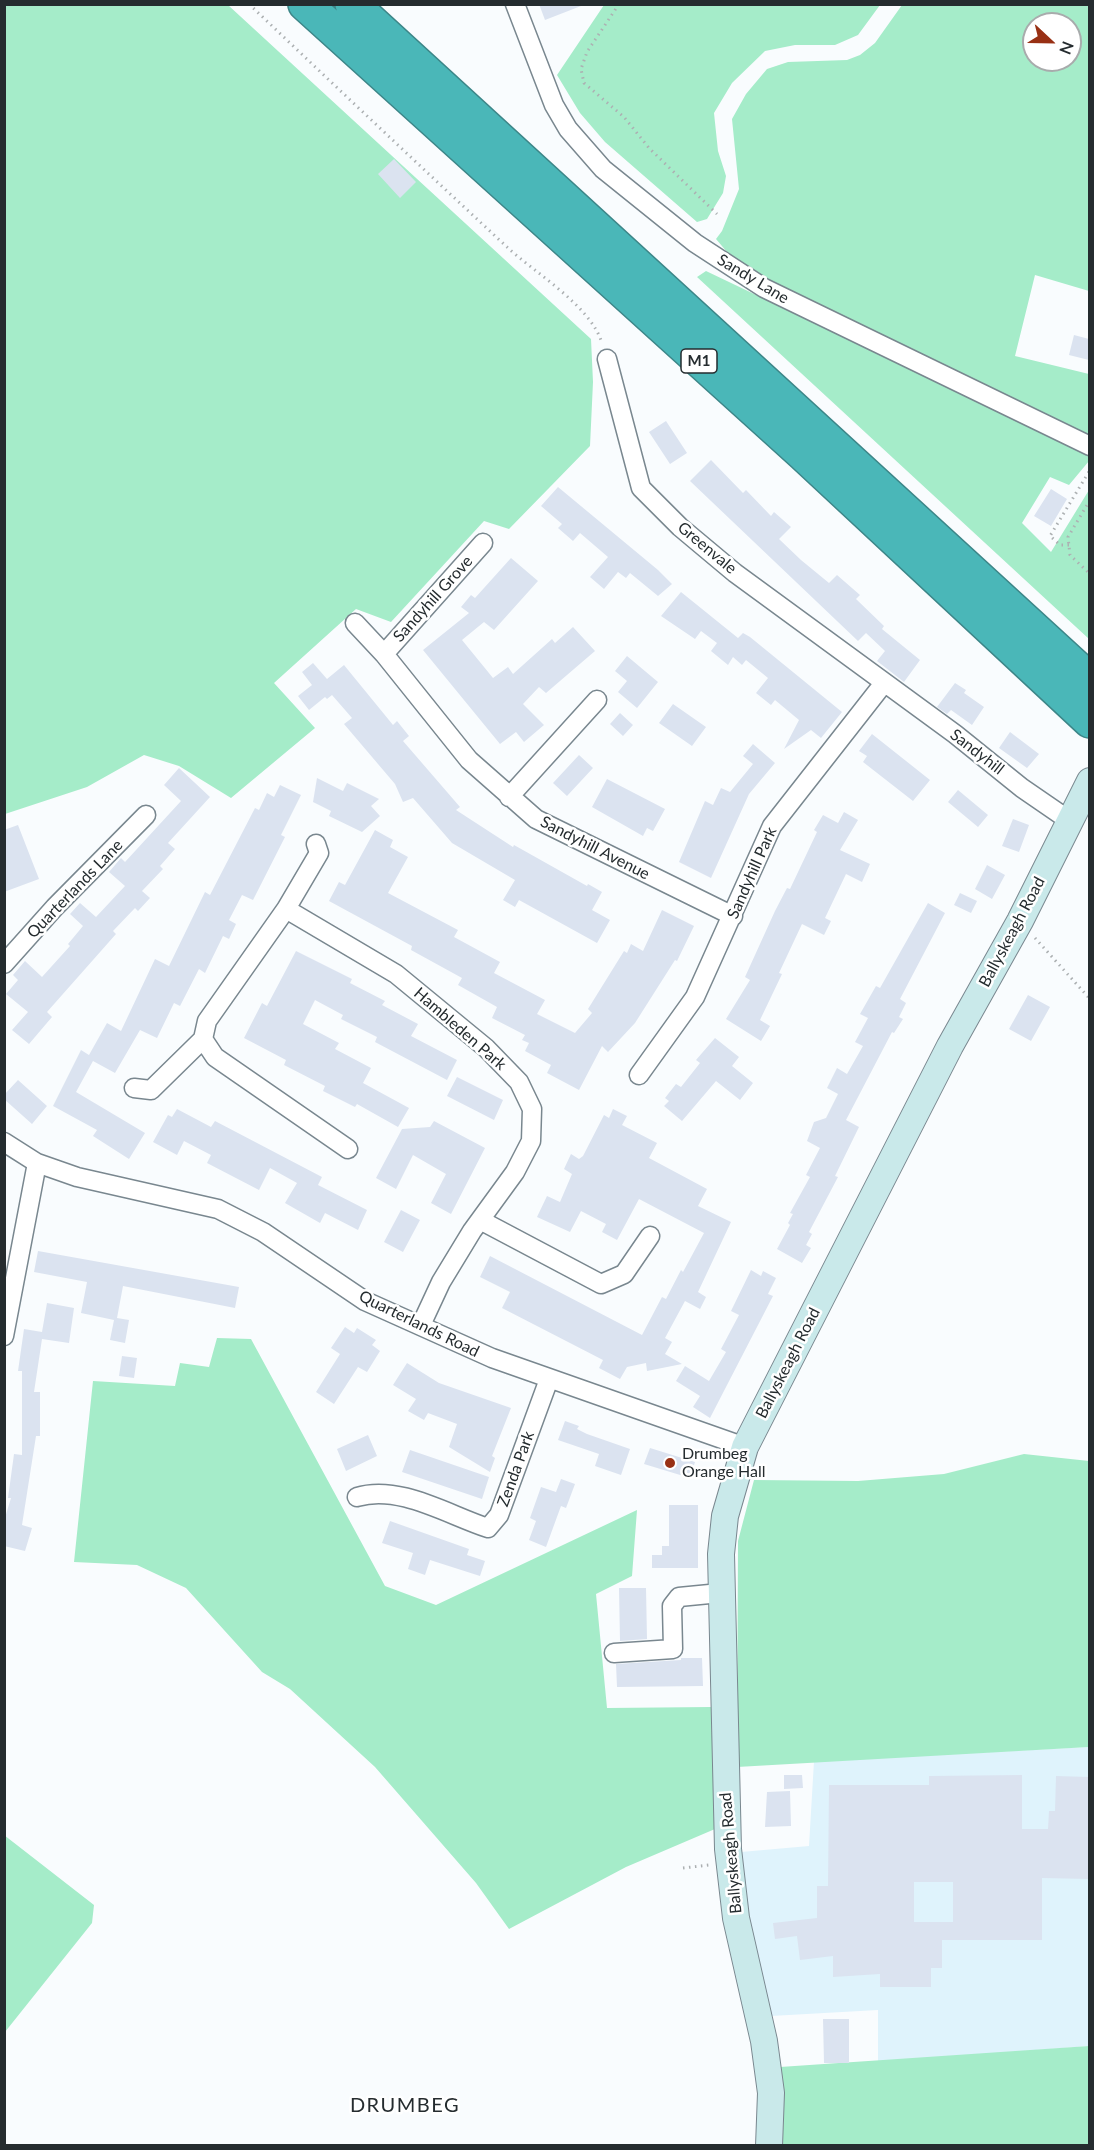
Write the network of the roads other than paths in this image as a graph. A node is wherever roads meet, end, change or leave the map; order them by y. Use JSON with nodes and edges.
{"nodes":[{"id":1,"x":281,"y":4,"type":"edge"},
{"id":2,"x":305,"y":4,"type":"edge"},
{"id":3,"x":352,"y":4,"type":"edge"},
{"id":4,"x":515,"y":4,"type":"edge"},
{"id":5,"x":485,"y":169,"type":"junction"},
{"id":6,"x":607,"y":359,"type":"road end"},
{"id":7,"x":1089,"y":446,"type":"edge"},
{"id":8,"x":483,"y":543,"type":"dead end"},
{"id":9,"x":355,"y":623,"type":"dead end"},
{"id":10,"x":384,"y":654,"type":"junction"},
{"id":11,"x":1089,"y":680,"type":"edge"},
{"id":12,"x":884,"y":683,"type":"junction"},
{"id":13,"x":597,"y":700,"type":"dead end"},
{"id":14,"x":1089,"y":721,"type":"edge"},
{"id":15,"x":1087,"y":785,"type":"edge"},
{"id":16,"x":509,"y":797,"type":"junction"},
{"id":17,"x":147,"y":815,"type":"dead end"},
{"id":18,"x":1070,"y":821,"type":"junction"},
{"id":19,"x":316,"y":844,"type":"dead end"},
{"id":20,"x":286,"y":909,"type":"junction"},
{"id":21,"x":733,"y":916,"type":"junction"},
{"id":22,"x":4,"y":964,"type":"edge"},
{"id":23,"x":203,"y":1039,"type":"junction"},
{"id":24,"x":639,"y":1075,"type":"dead end"},
{"id":25,"x":134,"y":1088,"type":"dead end"},
{"id":26,"x":4,"y":1142,"type":"edge"},
{"id":27,"x":348,"y":1149,"type":"dead end"},
{"id":28,"x":37,"y":1163,"type":"junction"},
{"id":29,"x":480,"y":1220,"type":"junction"},
{"id":30,"x":650,"y":1236,"type":"dead end"},
{"id":31,"x":421,"y":1325,"type":"junction"},
{"id":32,"x":4,"y":1336,"type":"edge"},
{"id":33,"x":549,"y":1379,"type":"junction"},
{"id":34,"x":745,"y":1447,"type":"junction"},
{"id":35,"x":357,"y":1497,"type":"dead end"},
{"id":36,"x":720,"y":1593,"type":"junction"},
{"id":37,"x":614,"y":1653,"type":"dead end"},
{"id":38,"x":769,"y":2145,"type":"edge"}],
"edges":[{"from":1,"to":5,"type":"highway"},
{"from":2,"to":5,"type":"highway","number":"M1"},
{"from":3,"to":11,"type":"highway","number":"M1"},
{"from":4,"to":7,"type":"street","name":"Sandy Lane"},
{"from":5,"to":14,"type":"highway","number":"M1"},
{"from":6,"to":12,"type":"street","name":"Greenvale"},
{"from":8,"to":10,"type":"street","name":"Sandyhill Grove"},
{"from":9,"to":10,"type":"street","name":"Sandyhill Avenue"},
{"from":10,"to":16,"type":"street","name":"Sandyhill Avenue"},
{"from":12,"to":18,"type":"street","name":"Sandyhill"},
{"from":12,"to":21,"type":"street","name":"Sandyhill Park"},
{"from":13,"to":16,"type":"street"},
{"from":15,"to":18,"type":"main road","name":"Ballyskeagh Road"},
{"from":16,"to":21,"type":"street","name":"Sandyhill Avenue"},
{"from":17,"to":22,"type":"street","name":"Quarterlands Lane"},
{"from":18,"to":34,"type":"main road","name":"Ballyskeagh Road"},
{"from":19,"to":20,"type":"street"},
{"from":20,"to":23,"type":"street"},
{"from":20,"to":29,"type":"street","name":"Hambleden Park"},
{"from":21,"to":24,"type":"street","name":"Sandyhill Park"},
{"from":23,"to":25,"type":"street"},
{"from":23,"to":27,"type":"street"},
{"from":26,"to":28,"type":"street","name":"Quarterlands Road"},
{"from":28,"to":31,"type":"street","name":"Quarterlands Road"},
{"from":28,"to":32,"type":"street"},
{"from":29,"to":30,"type":"street"},
{"from":29,"to":31,"type":"street","name":"Hambleden Park"},
{"from":31,"to":33,"type":"street","name":"Quarterlands Road"},
{"from":33,"to":34,"type":"street","name":"Quarterlands Road"},
{"from":33,"to":35,"type":"street","name":"Zenda Park"},
{"from":34,"to":36,"type":"main road","name":"Ballyskeagh Road"},
{"from":36,"to":37,"type":"street"},
{"from":36,"to":38,"type":"main road","name":"Ballyskeagh Road"}]}
